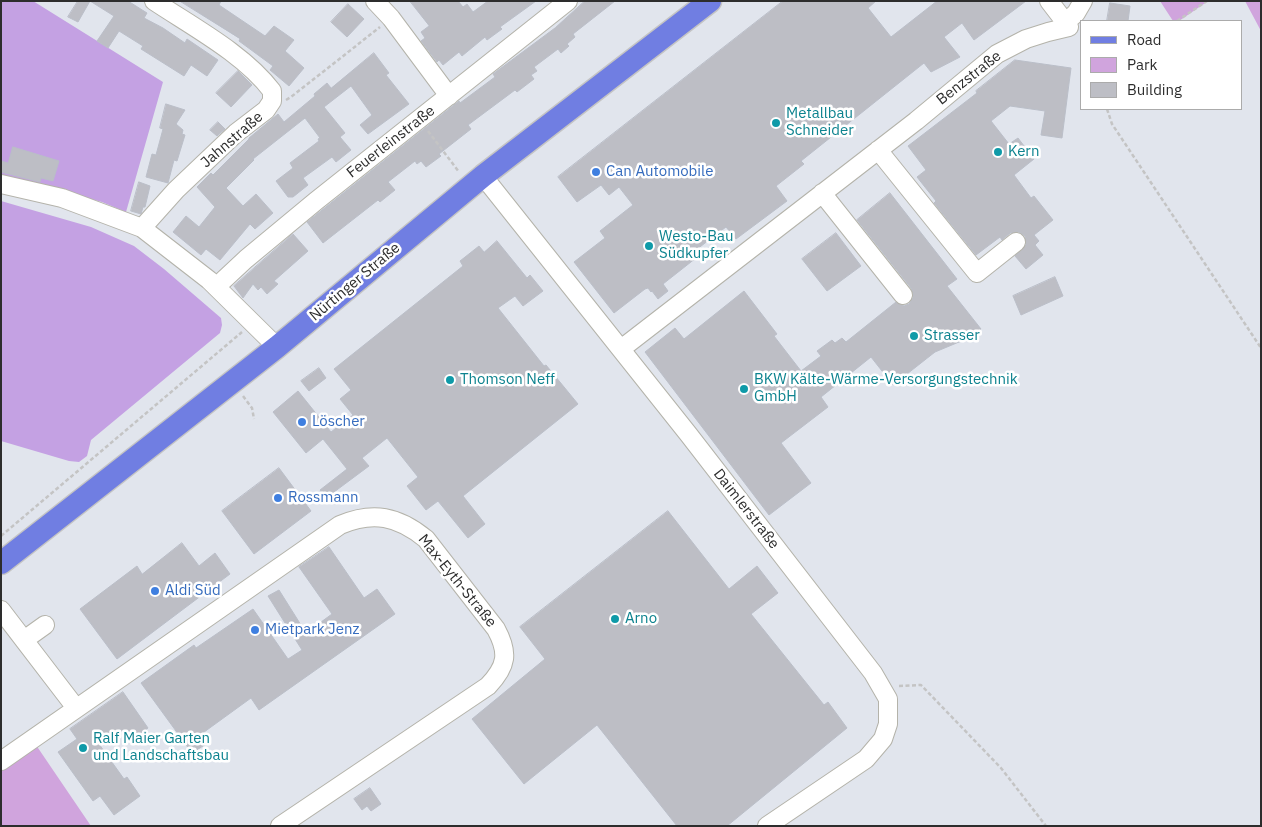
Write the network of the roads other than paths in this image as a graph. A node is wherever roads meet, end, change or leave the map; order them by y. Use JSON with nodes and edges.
{"nodes":[{"id":1,"x":154,"y":1,"type":"edge"},
{"id":2,"x":568,"y":1,"type":"edge"},
{"id":3,"x":710,"y":1,"type":"edge"},
{"id":4,"x":1049,"y":1,"type":"edge"},
{"id":5,"x":1084,"y":1,"type":"edge"},
{"id":6,"x":377,"y":2,"type":"edge"},
{"id":7,"x":1066,"y":22,"type":"junction"},
{"id":8,"x":449,"y":96,"type":"junction"},
{"id":9,"x":878,"y":150,"type":"junction"},
{"id":10,"x":477,"y":182,"type":"junction"},
{"id":11,"x":1,"y":184,"type":"edge"},
{"id":12,"x":822,"y":193,"type":"junction"},
{"id":13,"x":142,"y":228,"type":"junction"},
{"id":14,"x":1016,"y":242,"type":"dead end"},
{"id":15,"x":216,"y":287,"type":"junction"},
{"id":16,"x":903,"y":295,"type":"dead end"},
{"id":17,"x":276,"y":347,"type":"junction"},
{"id":18,"x":620,"y":349,"type":"junction"},
{"id":19,"x":1,"y":563,"type":"edge"},
{"id":20,"x":1,"y":610,"type":"edge"},
{"id":21,"x":45,"y":625,"type":"dead end"},
{"id":22,"x":24,"y":640,"type":"junction"},
{"id":23,"x":76,"y":708,"type":"junction"},
{"id":24,"x":1,"y":761,"type":"edge"},
{"id":25,"x":280,"y":826,"type":"edge"},
{"id":26,"x":767,"y":826,"type":"edge"}],
"edges":[{"from":1,"to":13,"type":"street","name":"Jahnstraße"},
{"from":2,"to":8,"type":"street","name":"Feuerleinstraße"},
{"from":3,"to":10,"type":"main road","name":"Nürtinger Straße"},
{"from":4,"to":7,"type":"street"},
{"from":5,"to":7,"type":"street"},
{"from":6,"to":8,"type":"street"},
{"from":7,"to":9,"type":"street","name":"Benzstraße"},
{"from":8,"to":15,"type":"street","name":"Feuerleinstraße"},
{"from":9,"to":12,"type":"street","name":"Benzstraße"},
{"from":9,"to":14,"type":"street"},
{"from":10,"to":17,"type":"main road","name":"Nürtinger Straße"},
{"from":10,"to":18,"type":"street","name":"Daimlerstraße"},
{"from":11,"to":13,"type":"street"},
{"from":12,"to":16,"type":"street"},
{"from":12,"to":18,"type":"street","name":"Benzstraße"},
{"from":13,"to":15,"type":"street"},
{"from":15,"to":17,"type":"street"},
{"from":17,"to":19,"type":"main road","name":"Nürtinger Straße"},
{"from":18,"to":26,"type":"street","name":"Daimlerstraße"},
{"from":20,"to":22,"type":"street"},
{"from":21,"to":22,"type":"street"},
{"from":22,"to":23,"type":"street"},
{"from":23,"to":24,"type":"street","name":"Max-Eyth-Straße"},
{"from":23,"to":25,"type":"street","name":"Max-Eyth-Straße"}]}
